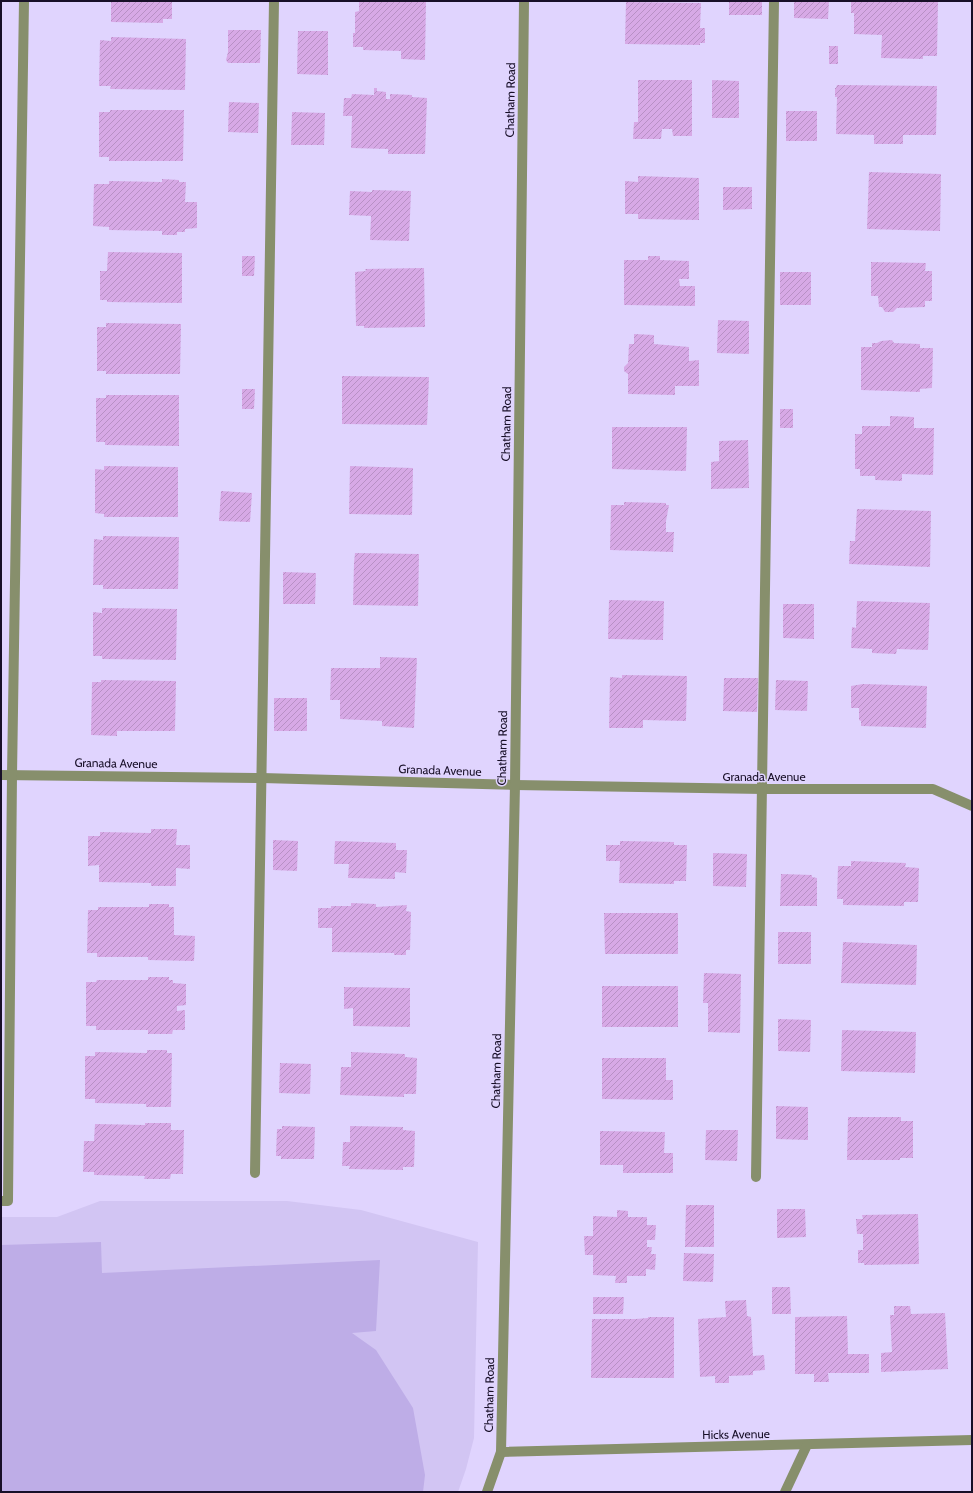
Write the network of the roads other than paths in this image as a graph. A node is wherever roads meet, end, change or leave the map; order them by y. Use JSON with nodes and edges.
{"nodes":[{"id":1,"x":24,"y":1,"type":"edge"},
{"id":2,"x":274,"y":1,"type":"edge"},
{"id":3,"x":524,"y":1,"type":"edge"},
{"id":4,"x":774,"y":1,"type":"edge"},
{"id":5,"x":1,"y":775,"type":"edge"},
{"id":6,"x":12,"y":775,"type":"junction"},
{"id":7,"x":262,"y":778,"type":"junction"},
{"id":8,"x":515,"y":785,"type":"junction"},
{"id":9,"x":762,"y":789,"type":"junction"},
{"id":10,"x":972,"y":806,"type":"edge"},
{"id":11,"x":256,"y":1173,"type":"dead end"},
{"id":12,"x":756,"y":1177,"type":"dead end"},
{"id":13,"x":5,"y":1201,"type":"edge"},
{"id":14,"x":972,"y":1440,"type":"edge"},
{"id":15,"x":807,"y":1445,"type":"junction"},
{"id":16,"x":501,"y":1452,"type":"junction"},
{"id":17,"x":487,"y":1492,"type":"edge"},
{"id":18,"x":785,"y":1492,"type":"edge"}],
"edges":[{"from":1,"to":6,"type":"street"},
{"from":2,"to":7,"type":"street"},
{"from":3,"to":8,"type":"street","name":"Chatham Road"},
{"from":4,"to":9,"type":"street"},
{"from":5,"to":6,"type":"street","name":"Granada Avenue"},
{"from":6,"to":7,"type":"street","name":"Granada Avenue"},
{"from":6,"to":13,"type":"street"},
{"from":7,"to":8,"type":"street","name":"Granada Avenue"},
{"from":7,"to":11,"type":"street"},
{"from":8,"to":9,"type":"street","name":"Granada Avenue"},
{"from":8,"to":16,"type":"street","name":"Chatham Road"},
{"from":9,"to":10,"type":"street","name":"Granada Avenue"},
{"from":9,"to":12,"type":"street"},
{"from":14,"to":15,"type":"street","name":"Hicks Avenue"},
{"from":15,"to":16,"type":"street","name":"Hicks Avenue"},
{"from":15,"to":18,"type":"street"},
{"from":16,"to":17,"type":"street","name":"Chatham Road"}]}
